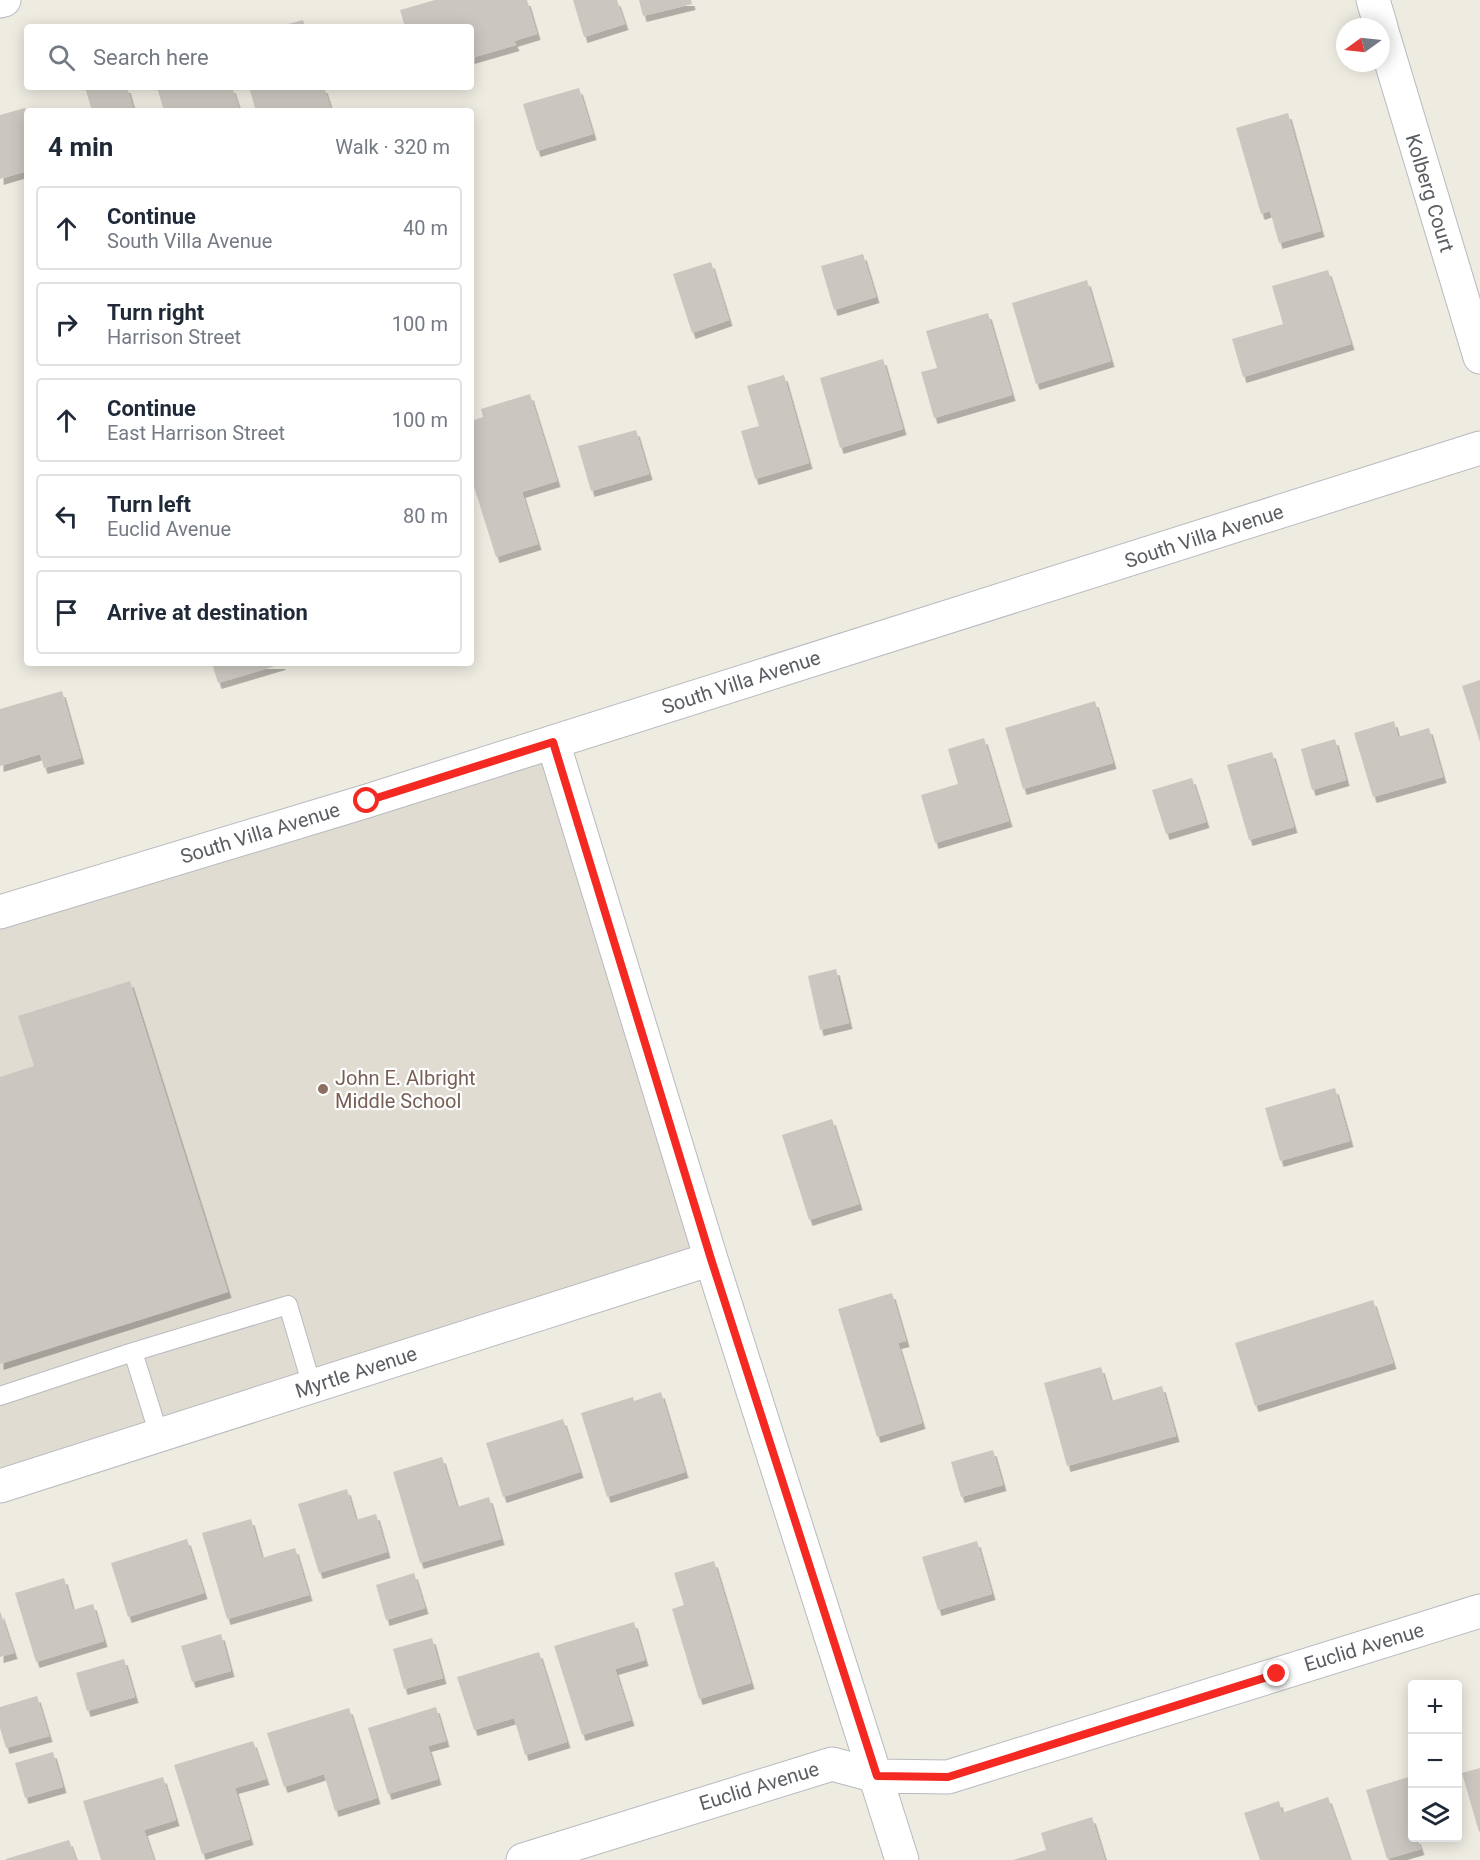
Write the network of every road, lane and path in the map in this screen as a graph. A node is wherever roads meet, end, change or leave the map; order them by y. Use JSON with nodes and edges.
{"nodes":[{"id":1,"x":1373,"y":0,"type":"edge"},
{"id":2,"x":1378,"y":18,"type":"edge"},
{"id":3,"x":1390,"y":58,"type":"edge"},
{"id":4,"x":1480,"y":357,"type":"edge"},
{"id":5,"x":1480,"y":448,"type":"edge"},
{"id":6,"x":553,"y":742,"type":"junction"},
{"id":7,"x":0,"y":912,"type":"edge"},
{"id":8,"x":711,"y":1259,"type":"junction"},
{"id":9,"x":133,"y":1352,"type":"junction"},
{"id":10,"x":312,"y":1386,"type":"junction"},
{"id":11,"x":0,"y":1396,"type":"edge"},
{"id":12,"x":159,"y":1435,"type":"junction"},
{"id":13,"x":1,"y":1482,"type":"edge"},
{"id":14,"x":1480,"y":1611,"type":"edge"},
{"id":15,"x":877,"y":1776,"type":"junction"},
{"id":16,"x":523,"y":1860,"type":"edge"},
{"id":17,"x":902,"y":1860,"type":"edge"}],
"edges":[{"from":1,"to":2,"type":"street","name":"Kolberg Court"},
{"from":3,"to":4,"type":"street","name":"Kolberg Court"},
{"from":5,"to":6,"type":"street","name":"South Villa Avenue"},
{"from":6,"to":7,"type":"street","name":"South Villa Avenue"},
{"from":6,"to":8,"type":"street"},
{"from":8,"to":10,"type":"street","name":"Myrtle Avenue"},
{"from":8,"to":15,"type":"street"},
{"from":9,"to":10,"type":"lane"},
{"from":9,"to":11,"type":"lane"},
{"from":9,"to":12,"type":"lane"},
{"from":10,"to":12,"type":"street","name":"Myrtle Avenue"},
{"from":12,"to":13,"type":"street","name":"Myrtle Avenue"},
{"from":14,"to":15,"type":"street","name":"Euclid Avenue"},
{"from":15,"to":16,"type":"street","name":"Euclid Avenue"},
{"from":15,"to":17,"type":"street"}]}
